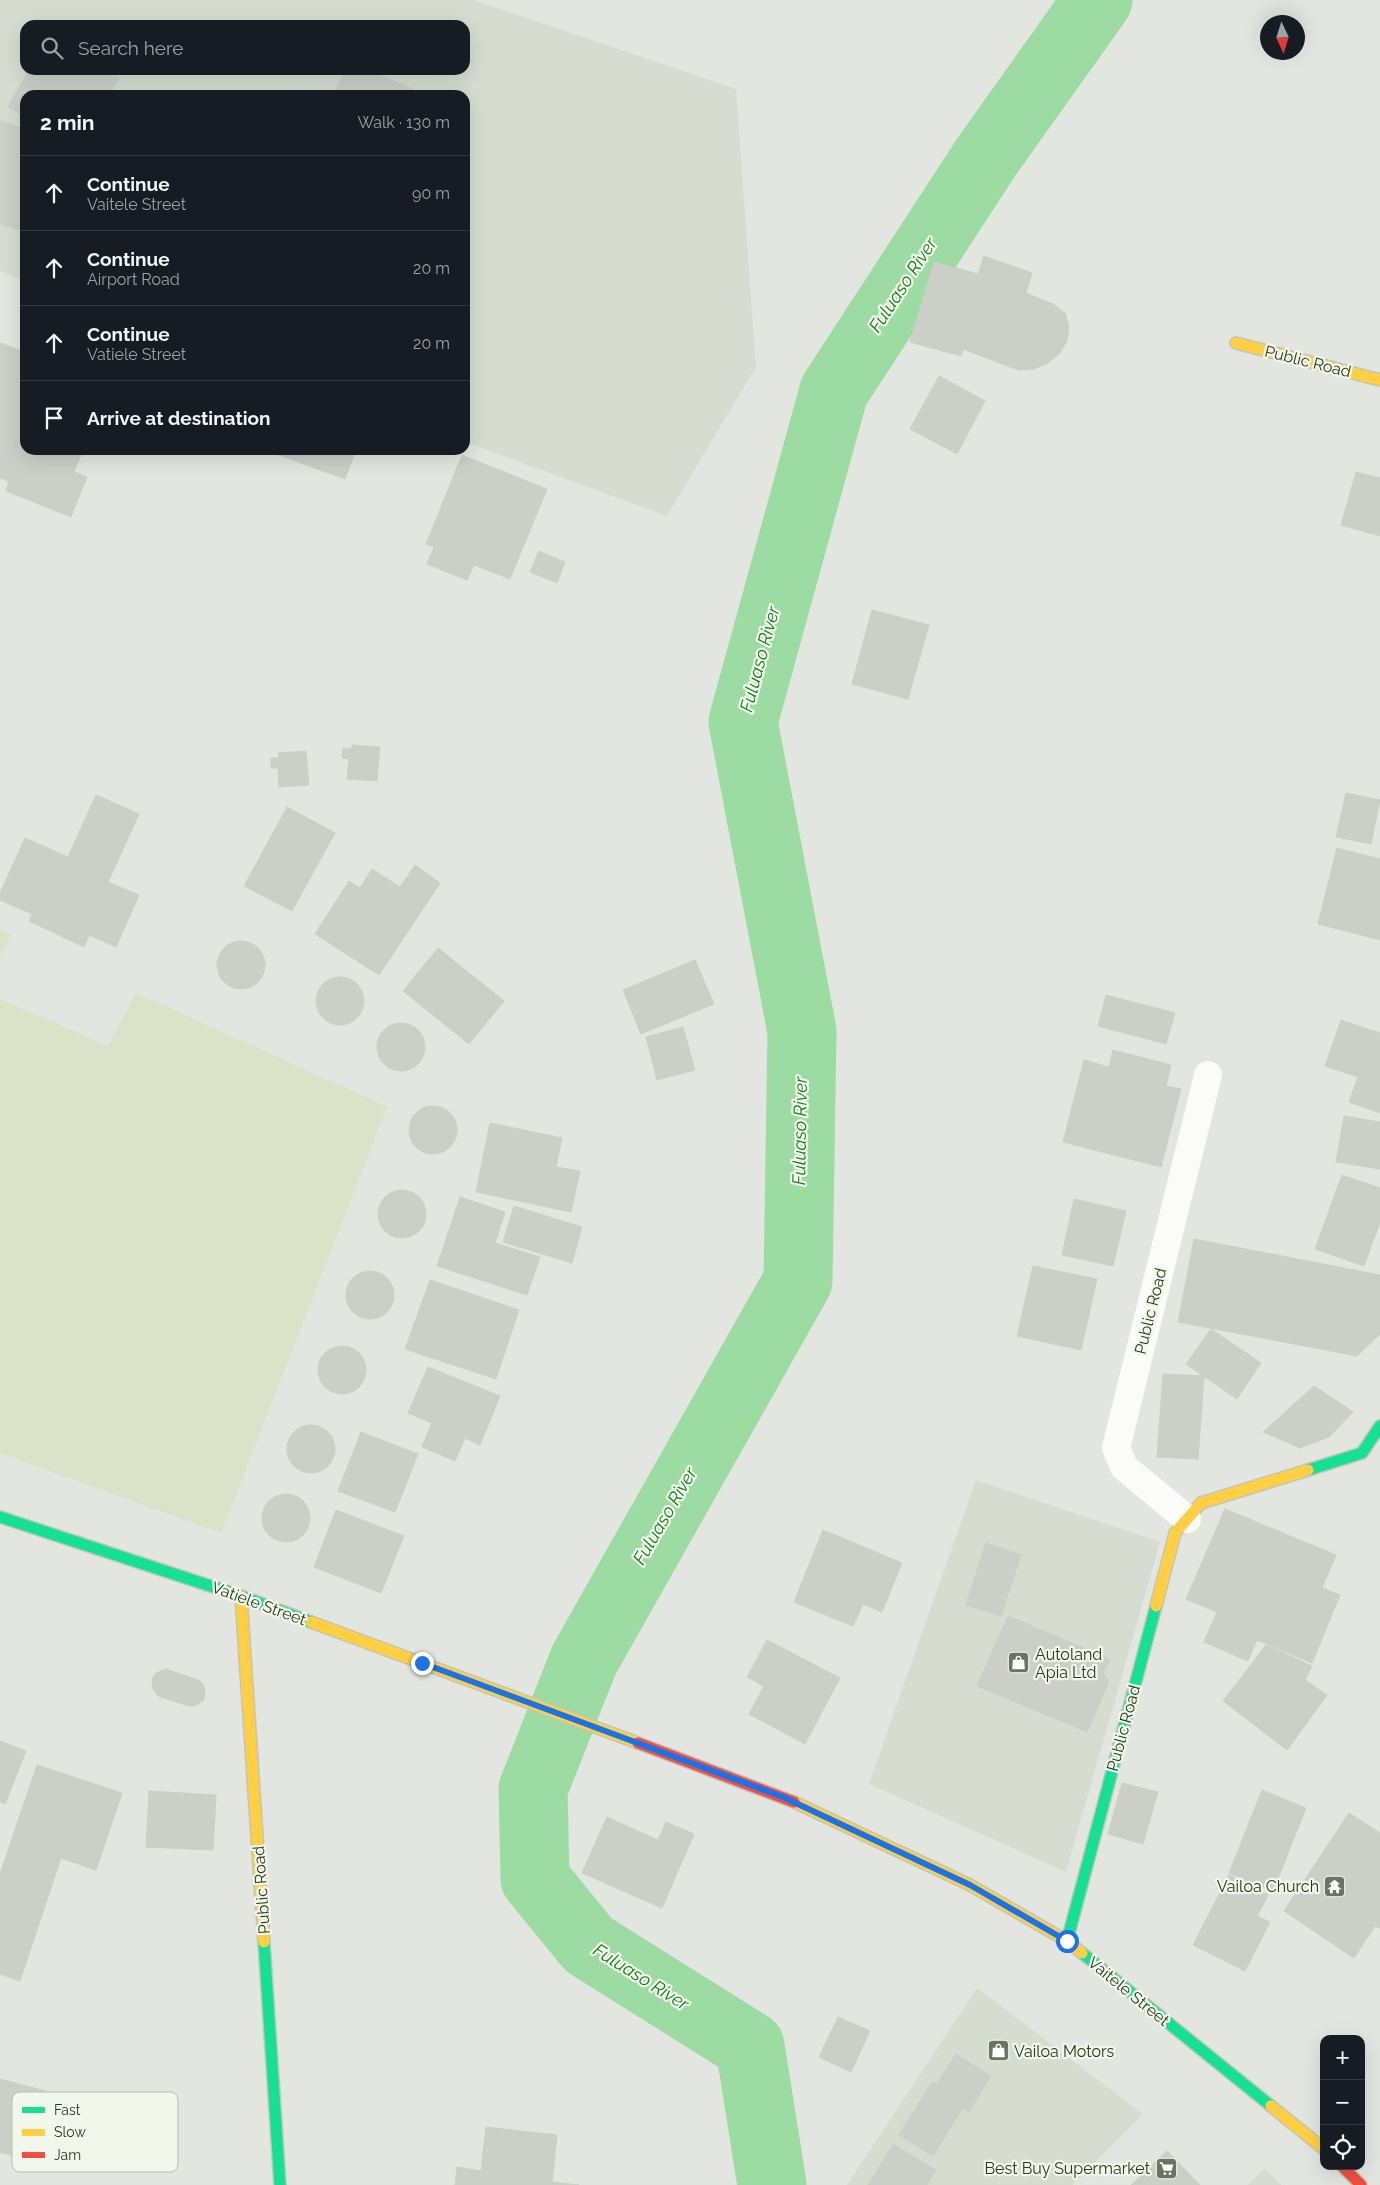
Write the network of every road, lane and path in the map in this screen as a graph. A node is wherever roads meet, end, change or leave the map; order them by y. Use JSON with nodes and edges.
{"nodes":[{"id":1,"x":1236,"y":343,"type":"dead end"},
{"id":2,"x":1380,"y":380,"type":"edge"},
{"id":3,"x":1208,"y":1074,"type":"dead end"},
{"id":4,"x":1380,"y":1426,"type":"edge"},
{"id":5,"x":0,"y":1517,"type":"edge"},
{"id":6,"x":1187,"y":1519,"type":"junction"},
{"id":7,"x":241,"y":1596,"type":"junction"},
{"id":8,"x":613,"y":1733,"type":"joint"},
{"id":9,"x":1067,"y":1941,"type":"junction"},
{"id":10,"x":1320,"y":2146,"type":"edge"},
{"id":11,"x":1346,"y":2170,"type":"edge"},
{"id":12,"x":280,"y":2185,"type":"edge"},
{"id":13,"x":1361,"y":2185,"type":"edge"}],
"edges":[{"from":1,"to":2,"type":"main road","name":"Public Road"},
{"from":3,"to":6,"type":"street","name":"Public Road"},
{"from":4,"to":6,"type":"main road","name":"Public Road"},
{"from":5,"to":7,"type":"main road","name":"Vatiele Street"},
{"from":6,"to":9,"type":"main road","name":"Public Road"},
{"from":7,"to":8,"type":"main road","name":"Vatiele Street"},
{"from":7,"to":12,"type":"main road","name":"Public Road"},
{"from":8,"to":9,"type":"main road","name":"Vaitele Street"},
{"from":9,"to":10,"type":"main road","name":"Vaitele Street"},
{"from":11,"to":13,"type":"main road"}]}
